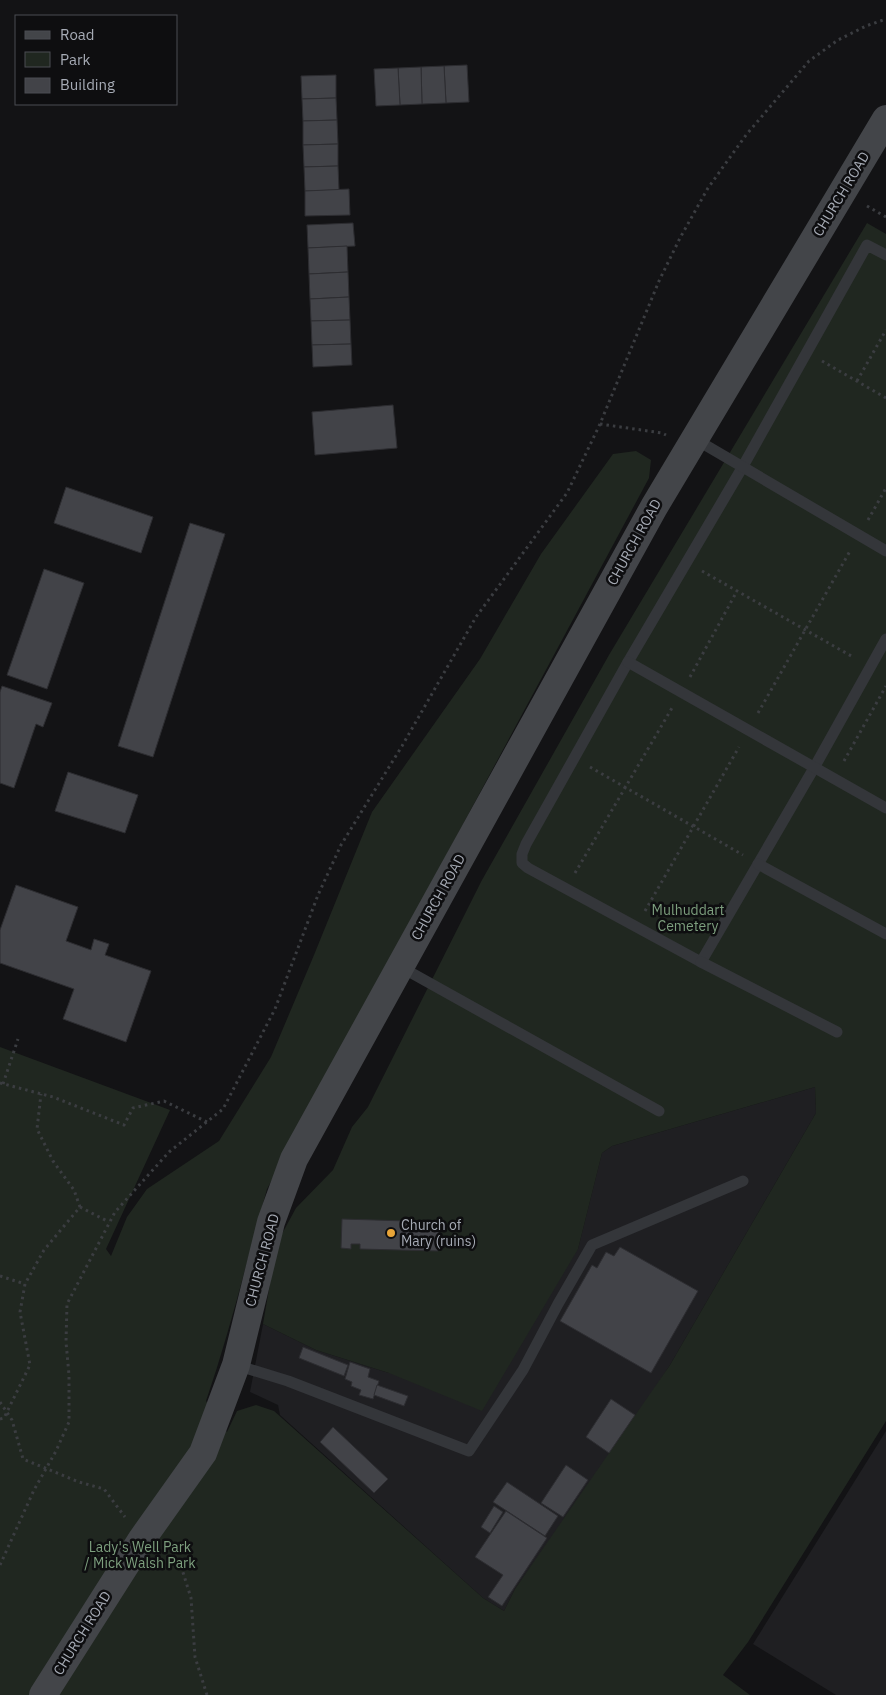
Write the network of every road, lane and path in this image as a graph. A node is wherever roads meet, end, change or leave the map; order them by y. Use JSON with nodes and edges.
{"nodes":[{"id":1,"x":886,"y":19,"type":"edge"},
{"id":2,"x":886,"y":118,"type":"edge"},
{"id":3,"x":886,"y":255,"type":"edge"},
{"id":4,"x":886,"y":330,"type":"edge"},
{"id":5,"x":807,"y":352,"type":"junction"},
{"id":6,"x":857,"y":381,"type":"junction"},
{"id":7,"x":886,"y":398,"type":"edge"},
{"id":8,"x":600,"y":424,"type":"junction"},
{"id":9,"x":692,"y":443,"type":"junction"},
{"id":10,"x":742,"y":468,"type":"junction"},
{"id":11,"x":886,"y":488,"type":"edge"},
{"id":12,"x":859,"y":536,"type":"junction"},
{"id":13,"x":886,"y":552,"type":"edge"},
{"id":14,"x":686,"y":562,"type":"junction"},
{"id":15,"x":737,"y":591,"type":"junction"},
{"id":16,"x":805,"y":630,"type":"junction"},
{"id":17,"x":886,"y":639,"type":"edge"},
{"id":18,"x":628,"y":662,"type":"junction"},
{"id":19,"x":870,"y":667,"type":"junction"},
{"id":20,"x":886,"y":686,"type":"edge"},
{"id":21,"x":681,"y":692,"type":"junction"},
{"id":22,"x":748,"y":730,"type":"junction"},
{"id":23,"x":574,"y":758,"type":"junction"},
{"id":24,"x":814,"y":768,"type":"junction"},
{"id":25,"x":834,"y":779,"type":"junction"},
{"id":26,"x":626,"y":788,"type":"junction"},
{"id":27,"x":886,"y":808,"type":"edge"},
{"id":28,"x":693,"y":827,"type":"junction"},
{"id":29,"x":758,"y":864,"type":"junction"},
{"id":30,"x":566,"y":889,"type":"junction"},
{"id":31,"x":636,"y":926,"type":"junction"},
{"id":32,"x":886,"y":934,"type":"edge"},
{"id":33,"x":701,"y":962,"type":"junction"},
{"id":34,"x":399,"y":966,"type":"junction"},
{"id":35,"x":837,"y":1032,"type":"dead end"},
{"id":36,"x":18,"y":1039,"type":"dead end"},
{"id":37,"x":2,"y":1083,"type":"edge"},
{"id":38,"x":41,"y":1094,"type":"junction"},
{"id":39,"x":659,"y":1112,"type":"dead end"},
{"id":40,"x":207,"y":1122,"type":"junction"},
{"id":41,"x":743,"y":1181,"type":"dead end"},
{"id":42,"x":80,"y":1207,"type":"junction"},
{"id":43,"x":109,"y":1222,"type":"junction"},
{"id":44,"x":0,"y":1276,"type":"edge"},
{"id":45,"x":25,"y":1284,"type":"junction"},
{"id":46,"x":236,"y":1365,"type":"junction"},
{"id":47,"x":0,"y":1402,"type":"edge"},
{"id":48,"x":7,"y":1412,"type":"junction"},
{"id":49,"x":0,"y":1419,"type":"edge"},
{"id":50,"x":46,"y":1469,"type":"junction"},
{"id":51,"x":142,"y":1539,"type":"junction"},
{"id":52,"x":0,"y":1551,"type":"edge"},
{"id":53,"x":5,"y":1554,"type":"junction"},
{"id":54,"x":0,"y":1565,"type":"edge"},
{"id":55,"x":181,"y":1566,"type":"dead end"},
{"id":56,"x":43,"y":1695,"type":"edge"},
{"id":57,"x":207,"y":1695,"type":"edge"}],
"edges":[{"from":1,"to":8,"type":"path"},
{"from":2,"to":9,"type":"street","name":"CHURCH ROAD"},
{"from":3,"to":5,"type":"lane"},
{"from":4,"to":6,"type":"path"},
{"from":5,"to":6,"type":"path"},
{"from":5,"to":10,"type":"lane"},
{"from":6,"to":7,"type":"path"},
{"from":8,"to":9,"type":"path"},
{"from":8,"to":40,"type":"path"},
{"from":9,"to":10,"type":"lane"},
{"from":9,"to":34,"type":"street","name":"CHURCH ROAD"},
{"from":10,"to":12,"type":"lane"},
{"from":10,"to":14,"type":"lane"},
{"from":11,"to":12,"type":"path"},
{"from":12,"to":13,"type":"lane"},
{"from":12,"to":16,"type":"path"},
{"from":14,"to":15,"type":"path"},
{"from":14,"to":18,"type":"lane"},
{"from":15,"to":16,"type":"path"},
{"from":15,"to":21,"type":"path"},
{"from":16,"to":19,"type":"path"},
{"from":16,"to":22,"type":"path"},
{"from":17,"to":19,"type":"lane"},
{"from":18,"to":21,"type":"lane"},
{"from":18,"to":23,"type":"lane"},
{"from":19,"to":24,"type":"lane"},
{"from":20,"to":25,"type":"path"},
{"from":21,"to":22,"type":"lane"},
{"from":21,"to":26,"type":"path"},
{"from":22,"to":24,"type":"lane"},
{"from":22,"to":28,"type":"path"},
{"from":23,"to":26,"type":"path"},
{"from":23,"to":30,"type":"lane"},
{"from":24,"to":25,"type":"lane"},
{"from":24,"to":29,"type":"lane"},
{"from":25,"to":27,"type":"lane"},
{"from":26,"to":28,"type":"path"},
{"from":26,"to":30,"type":"path"},
{"from":28,"to":29,"type":"path"},
{"from":28,"to":31,"type":"path"},
{"from":29,"to":32,"type":"lane"},
{"from":29,"to":33,"type":"lane"},
{"from":30,"to":31,"type":"lane"},
{"from":31,"to":33,"type":"lane"},
{"from":33,"to":35,"type":"lane"},
{"from":34,"to":39,"type":"lane"},
{"from":34,"to":46,"type":"street","name":"CHURCH ROAD"},
{"from":36,"to":37,"type":"path"},
{"from":37,"to":38,"type":"path"},
{"from":38,"to":40,"type":"path"},
{"from":38,"to":42,"type":"path"},
{"from":40,"to":43,"type":"path"},
{"from":41,"to":46,"type":"lane"},
{"from":42,"to":43,"type":"path"},
{"from":42,"to":45,"type":"path"},
{"from":43,"to":50,"type":"path"},
{"from":44,"to":45,"type":"path"},
{"from":45,"to":48,"type":"path"},
{"from":46,"to":51,"type":"street","name":"CHURCH ROAD"},
{"from":47,"to":48,"type":"path"},
{"from":48,"to":49,"type":"path"},
{"from":48,"to":50,"type":"path"},
{"from":50,"to":51,"type":"path"},
{"from":50,"to":53,"type":"path"},
{"from":51,"to":56,"type":"street","name":"CHURCH ROAD"},
{"from":52,"to":53,"type":"path"},
{"from":53,"to":54,"type":"path"},
{"from":55,"to":57,"type":"path"}]}
